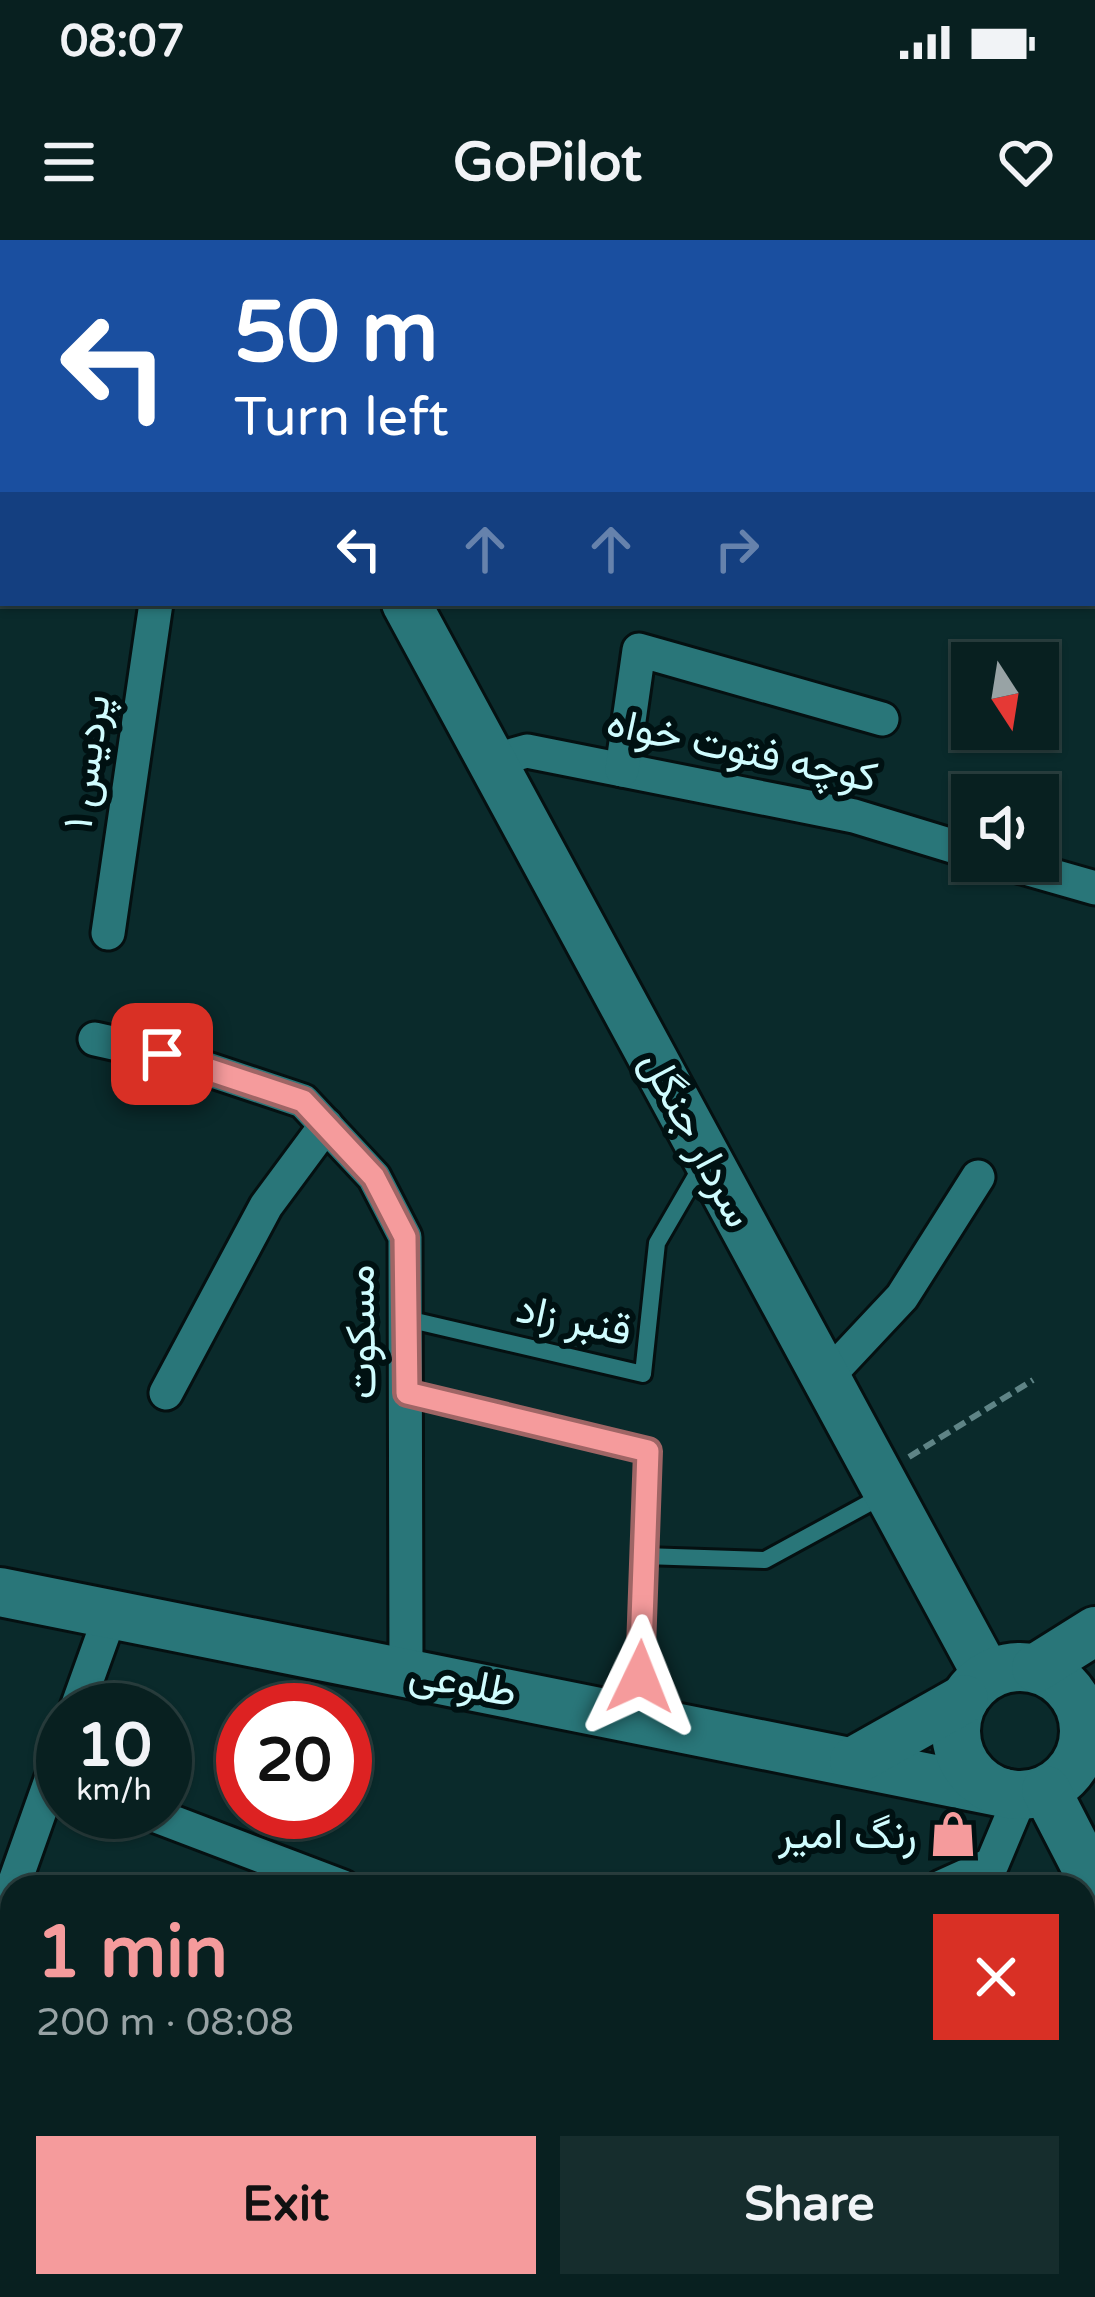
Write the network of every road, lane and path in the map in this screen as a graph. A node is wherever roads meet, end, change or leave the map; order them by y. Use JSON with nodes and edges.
{"nodes":[{"id":1,"x":155,"y":606,"type":"edge"},
{"id":2,"x":408,"y":606,"type":"edge"},
{"id":3,"x":882,"y":718,"type":"dead end"},
{"id":4,"x":492,"y":761,"type":"junction"},
{"id":5,"x":622,"y":770,"type":"junction"},
{"id":6,"x":951,"y":846,"type":"edge"},
{"id":7,"x":1059,"y":878,"type":"edge"},
{"id":8,"x":1095,"y":888,"type":"edge"},
{"id":9,"x":108,"y":933,"type":"dead end"},
{"id":10,"x":94,"y":1039,"type":"dead end"},
{"id":11,"x":326,"y":1125,"type":"junction"},
{"id":12,"x":707,"y":1157,"type":"junction"},
{"id":13,"x":978,"y":1177,"type":"dead end"},
{"id":14,"x":407,"y":1319,"type":"junction"},
{"id":15,"x":826,"y":1378,"type":"junction"},
{"id":16,"x":1033,"y":1380,"type":"dead end"},
{"id":17,"x":166,"y":1393,"type":"dead end"},
{"id":18,"x":407,"y":1393,"type":"junction"},
{"id":19,"x":884,"y":1484,"type":"junction"},
{"id":20,"x":644,"y":1556,"type":"junction"},
{"id":21,"x":0,"y":1592,"type":"edge"},
{"id":22,"x":111,"y":1612,"type":"junction"},
{"id":23,"x":1095,"y":1630,"type":"edge"},
{"id":24,"x":1036,"y":1669,"type":"junction"},
{"id":25,"x":406,"y":1671,"type":"junction"},
{"id":26,"x":86,"y":1683,"type":"edge"},
{"id":27,"x":975,"y":1687,"type":"junction"},
{"id":28,"x":638,"y":1718,"type":"junction"},
{"id":29,"x":1089,"y":1728,"type":"edge"},
{"id":30,"x":854,"y":1761,"type":"junction"},
{"id":31,"x":1024,"y":1793,"type":"junction"},
{"id":32,"x":36,"y":1828,"type":"edge"},
{"id":33,"x":192,"y":1830,"type":"edge"},
{"id":34,"x":18,"y":1875,"type":"edge"},
{"id":35,"x":311,"y":1875,"type":"edge"},
{"id":36,"x":968,"y":1875,"type":"edge"},
{"id":37,"x":1087,"y":1875,"type":"edge"}],
"edges":[{"from":1,"to":9,"type":"street","name":"پردیس ۱"},
{"from":2,"to":4,"type":"main road","name":"سردار جنگل"},
{"from":3,"to":5,"type":"street"},
{"from":4,"to":5,"type":"street","name":"کوچه فتوت خواه"},
{"from":4,"to":12,"type":"main road","name":"سردار جنگل"},
{"from":5,"to":6,"type":"street","name":"کوچه فتوت خواه"},
{"from":7,"to":8,"type":"street"},
{"from":10,"to":11,"type":"street","name":"مسکوت"},
{"from":11,"to":14,"type":"street","name":"مسکوت"},
{"from":11,"to":17,"type":"street"},
{"from":12,"to":14,"type":"lane","name":"قنبر زاد"},
{"from":12,"to":15,"type":"main road","name":"سردار جنگل"},
{"from":13,"to":15,"type":"street"},
{"from":14,"to":18,"type":"street","name":"مسکوت"},
{"from":15,"to":19,"type":"main road","name":"سردار جنگل"},
{"from":16,"to":19,"type":"path"},
{"from":18,"to":20,"type":"lane"},
{"from":18,"to":25,"type":"street","name":"مسکوت"},
{"from":19,"to":20,"type":"lane"},
{"from":19,"to":27,"type":"main road","name":"سردار جنگل"},
{"from":20,"to":28,"type":"lane"},
{"from":21,"to":22,"type":"main road","name":"طلوعی"},
{"from":22,"to":25,"type":"main road","name":"طلوعی"},
{"from":22,"to":26,"type":"street"},
{"from":23,"to":24,"type":"main road"},
{"from":24,"to":27,"type":"main road"},
{"from":24,"to":29,"type":"main road"},
{"from":25,"to":28,"type":"main road","name":"طلوعی"},
{"from":27,"to":30,"type":"main road"},
{"from":27,"to":31,"type":"main road"},
{"from":28,"to":30,"type":"main road","name":"طلوعی"},
{"from":29,"to":31,"type":"main road"},
{"from":30,"to":31,"type":"main road","name":"طلوعی"},
{"from":31,"to":36,"type":"street"},
{"from":31,"to":37,"type":"main road"},
{"from":32,"to":34,"type":"street"},
{"from":33,"to":35,"type":"street"}]}
